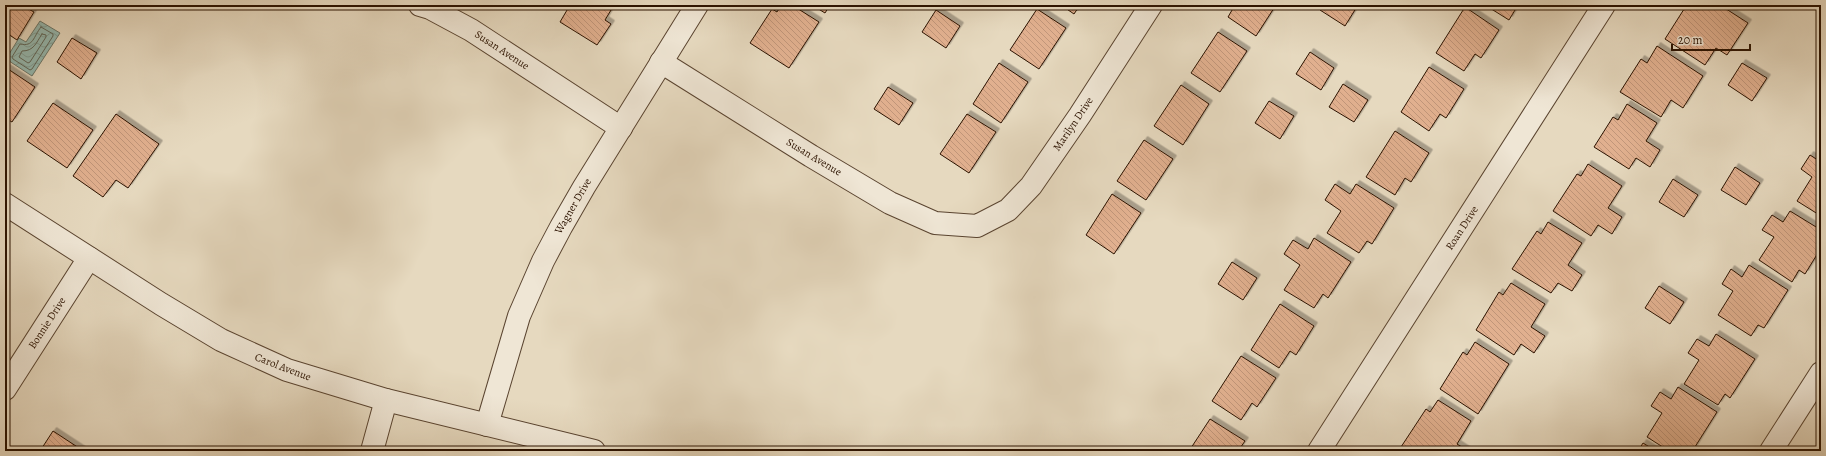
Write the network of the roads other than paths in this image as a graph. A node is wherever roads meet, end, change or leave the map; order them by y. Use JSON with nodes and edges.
{"nodes":[{"id":1,"x":420,"y":5,"type":"edge"},
{"id":2,"x":697,"y":5,"type":"edge"},
{"id":3,"x":1151,"y":5,"type":"edge"},
{"id":4,"x":1604,"y":5,"type":"edge"},
{"id":5,"x":661,"y":62,"type":"junction"},
{"id":6,"x":622,"y":128,"type":"junction"},
{"id":7,"x":5,"y":204,"type":"edge"},
{"id":8,"x":977,"y":226,"type":"joint"},
{"id":9,"x":89,"y":258,"type":"junction"},
{"id":10,"x":1821,"y":373,"type":"edge"},
{"id":11,"x":5,"y":389,"type":"edge"},
{"id":12,"x":386,"y":400,"type":"junction"},
{"id":13,"x":487,"y":425,"type":"junction"},
{"id":14,"x":372,"y":451,"type":"edge"},
{"id":15,"x":594,"y":451,"type":"edge"},
{"id":16,"x":1319,"y":451,"type":"edge"},
{"id":17,"x":1771,"y":451,"type":"edge"}],
"edges":[{"from":1,"to":6,"type":"street","name":"Susan Avenue"},
{"from":2,"to":5,"type":"street","name":"Wagner Drive"},
{"from":3,"to":8,"type":"street","name":"Marilyn Drive"},
{"from":4,"to":16,"type":"street","name":"Roan Drive"},
{"from":5,"to":6,"type":"street","name":"Wagner Drive"},
{"from":5,"to":8,"type":"street","name":"Susan Avenue"},
{"from":6,"to":13,"type":"street","name":"Wagner Drive"},
{"from":7,"to":9,"type":"street","name":"Carol Avenue"},
{"from":9,"to":11,"type":"street","name":"Bonnie Drive"},
{"from":9,"to":12,"type":"street","name":"Carol Avenue"},
{"from":10,"to":17,"type":"street"},
{"from":12,"to":13,"type":"street","name":"Carol Avenue"},
{"from":12,"to":14,"type":"street"},
{"from":13,"to":15,"type":"street","name":"Carol Avenue"}]}
